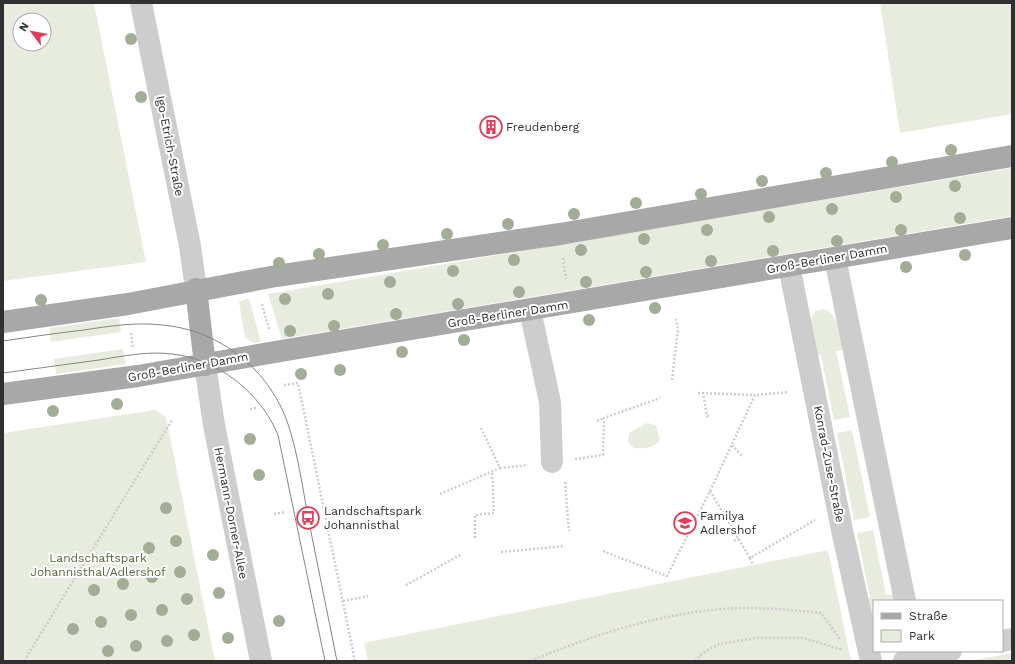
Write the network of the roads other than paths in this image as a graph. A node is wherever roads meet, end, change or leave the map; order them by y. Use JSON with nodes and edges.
{"nodes":[{"id":1,"x":141,"y":3,"type":"edge"},
{"id":2,"x":1012,"y":156,"type":"edge"},
{"id":3,"x":1012,"y":228,"type":"edge"},
{"id":4,"x":834,"y":258,"type":"junction"},
{"id":5,"x":789,"y":266,"type":"junction"},
{"id":6,"x":196,"y":290,"type":"junction"},
{"id":7,"x":530,"y":310,"type":"junction"},
{"id":8,"x":3,"y":322,"type":"edge"},
{"id":9,"x":205,"y":365,"type":"junction"},
{"id":10,"x":3,"y":394,"type":"edge"},
{"id":11,"x":557,"y":461,"type":"road end"},
{"id":12,"x":905,"y":600,"type":"edge"},
{"id":13,"x":946,"y":652,"type":"edge"},
{"id":14,"x":913,"y":658,"type":"edge"},
{"id":15,"x":261,"y":661,"type":"edge"},
{"id":16,"x":871,"y":661,"type":"edge"}],
"edges":[{"from":1,"to":6,"type":"street","name":"Igo-Etrich-Straße"},
{"from":2,"to":6,"type":"main road"},
{"from":3,"to":4,"type":"main road","name":"Groß-Berliner Damm"},
{"from":4,"to":5,"type":"main road","name":"Groß-Berliner Damm"},
{"from":4,"to":12,"type":"street"},
{"from":5,"to":7,"type":"main road","name":"Groß-Berliner Damm"},
{"from":5,"to":16,"type":"street","name":"Konrad-Zuse-Straße"},
{"from":6,"to":8,"type":"main road"},
{"from":6,"to":9,"type":"main road"},
{"from":7,"to":9,"type":"main road","name":"Groß-Berliner Damm"},
{"from":7,"to":11,"type":"street"},
{"from":9,"to":10,"type":"main road","name":"Groß-Berliner Damm"},
{"from":9,"to":15,"type":"street","name":"Hermann-Dorner-Allee"},
{"from":13,"to":14,"type":"street"}]}
